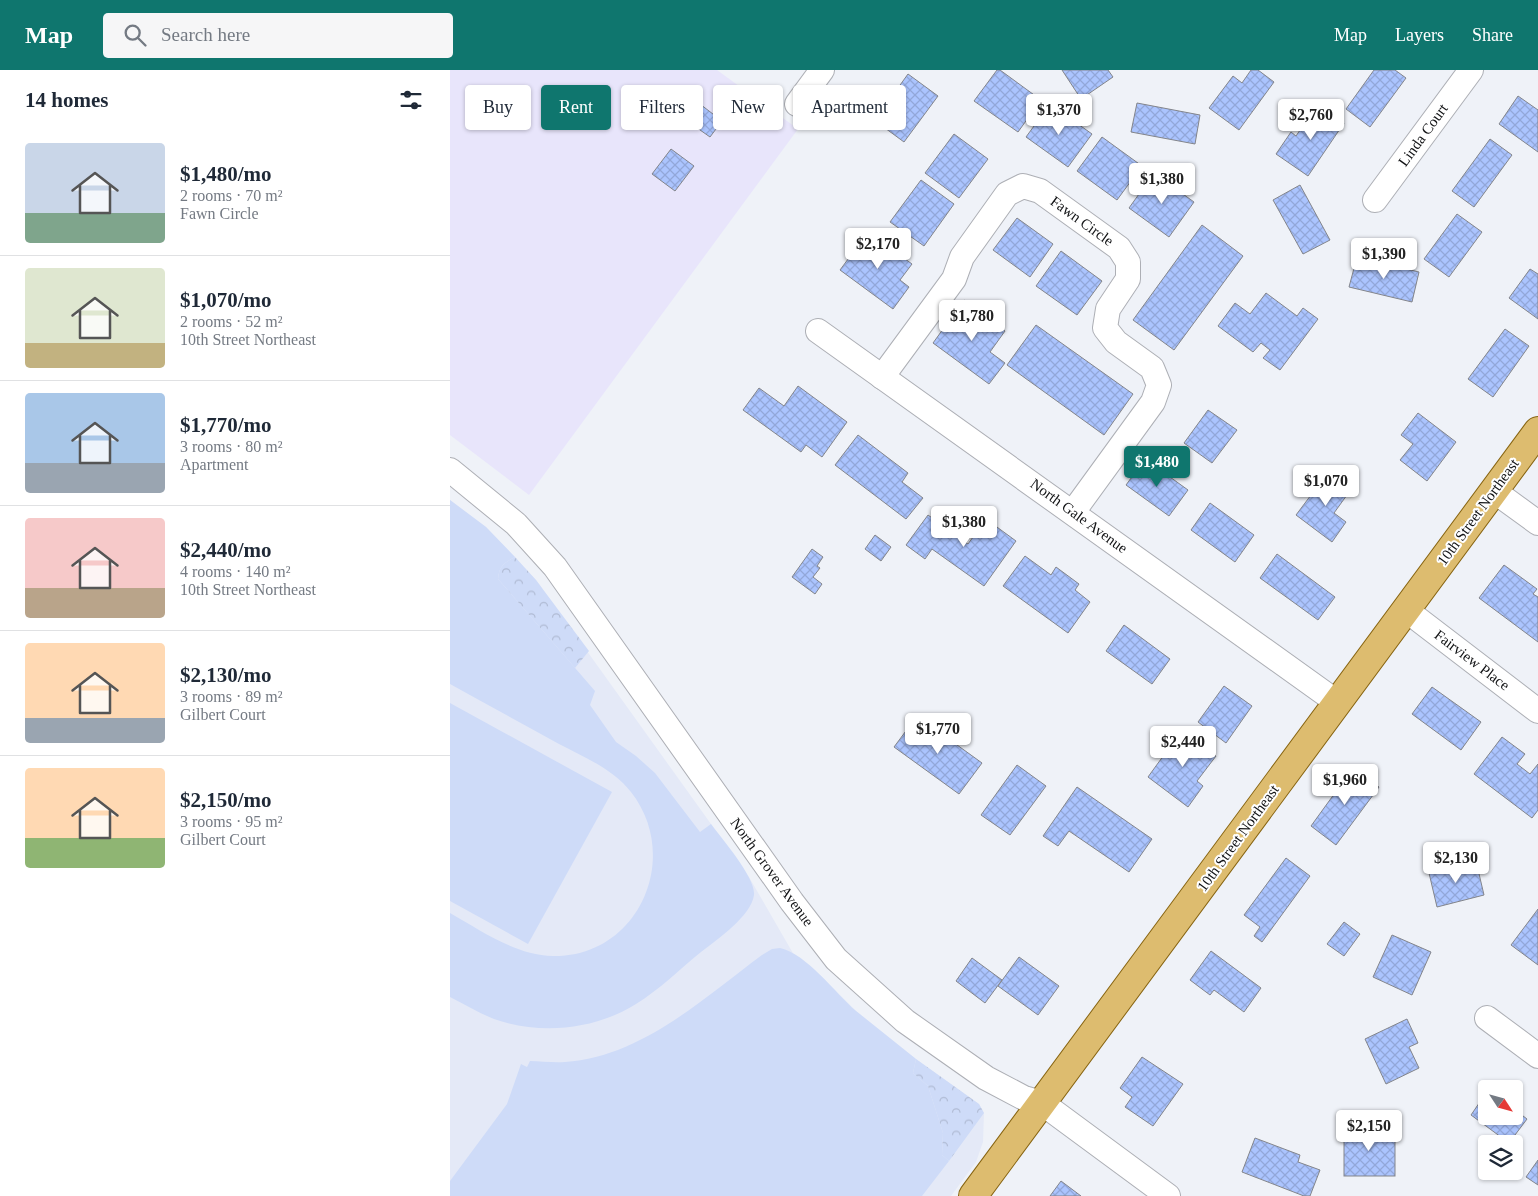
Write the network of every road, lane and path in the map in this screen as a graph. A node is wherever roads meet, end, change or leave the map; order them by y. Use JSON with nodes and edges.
{"nodes":[{"id":1,"x":822,"y":70,"type":"edge"},
{"id":2,"x":1471,"y":70,"type":"edge"},
{"id":3,"x":811,"y":85,"type":"edge"},
{"id":4,"x":1375,"y":200,"type":"dead end"},
{"id":5,"x":818,"y":331,"type":"dead end"},
{"id":6,"x":882,"y":377,"type":"junction"},
{"id":7,"x":1538,"y":431,"type":"edge"},
{"id":8,"x":450,"y":470,"type":"edge"},
{"id":9,"x":1494,"y":491,"type":"junction"},
{"id":10,"x":1073,"y":512,"type":"junction"},
{"id":11,"x":1538,"y":523,"type":"edge"},
{"id":12,"x":1406,"y":610,"type":"junction"},
{"id":13,"x":1338,"y":703,"type":"junction"},
{"id":14,"x":1538,"y":711,"type":"edge"},
{"id":15,"x":1487,"y":1018,"type":"dead end"},
{"id":16,"x":1538,"y":1056,"type":"edge"},
{"id":17,"x":1042,"y":1103,"type":"junction"},
{"id":18,"x":973,"y":1196,"type":"edge"},
{"id":19,"x":1168,"y":1196,"type":"edge"}],
"edges":[{"from":1,"to":3,"type":"street"},
{"from":2,"to":4,"type":"street","name":"Linda Court"},
{"from":5,"to":6,"type":"street","name":"North Gale Avenue"},
{"from":6,"to":10,"type":"street","name":"North Gale Avenue"},
{"from":6,"to":10,"type":"street","name":"Fawn Circle"},
{"from":7,"to":9,"type":"main road","name":"10th Street Northeast"},
{"from":8,"to":17,"type":"street","name":"North Grover Avenue"},
{"from":9,"to":11,"type":"street"},
{"from":9,"to":12,"type":"main road","name":"10th Street Northeast"},
{"from":10,"to":13,"type":"street","name":"North Gale Avenue"},
{"from":12,"to":13,"type":"main road","name":"10th Street Northeast"},
{"from":12,"to":14,"type":"street","name":"Fairview Place"},
{"from":13,"to":17,"type":"main road","name":"10th Street Northeast"},
{"from":15,"to":16,"type":"street"},
{"from":17,"to":18,"type":"main road","name":"10th Street Northeast"},
{"from":17,"to":19,"type":"street","name":"North Grover Avenue"}]}
